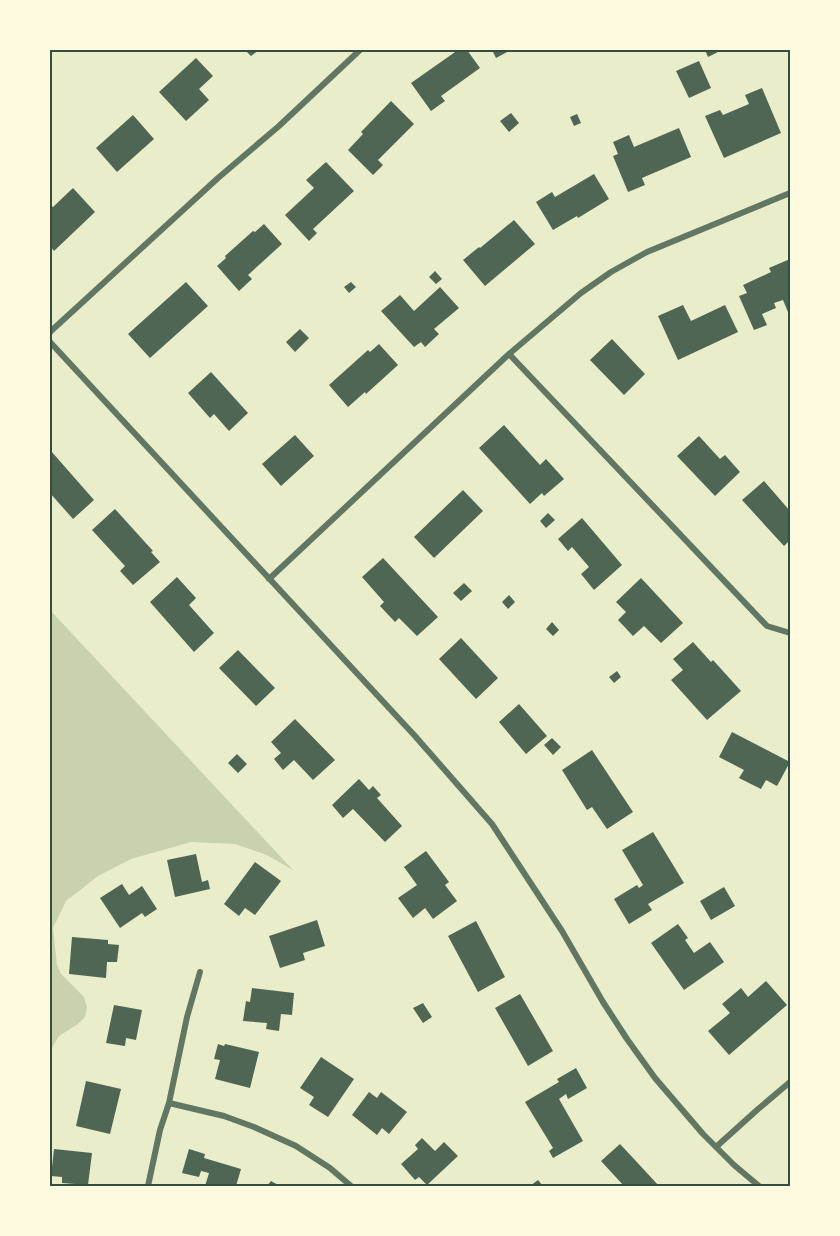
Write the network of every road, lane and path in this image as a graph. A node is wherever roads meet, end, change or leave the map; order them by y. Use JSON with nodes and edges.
{"nodes":[{"id":1,"x":360,"y":50,"type":"edge"},
{"id":2,"x":790,"y":193,"type":"edge"},
{"id":3,"x":50,"y":332,"type":"edge"},
{"id":4,"x":50,"y":342,"type":"edge"},
{"id":5,"x":509,"y":354,"type":"junction"},
{"id":6,"x":269,"y":579,"type":"junction"},
{"id":7,"x":790,"y":633,"type":"edge"},
{"id":8,"x":200,"y":972,"type":"dead end"},
{"id":9,"x":790,"y":1082,"type":"edge"},
{"id":10,"x":169,"y":1103,"type":"junction"},
{"id":11,"x":716,"y":1147,"type":"junction"},
{"id":12,"x":148,"y":1186,"type":"edge"},
{"id":13,"x":351,"y":1186,"type":"edge"},
{"id":14,"x":759,"y":1186,"type":"edge"}],
"edges":[{"from":1,"to":3,"type":"street"},
{"from":2,"to":5,"type":"street"},
{"from":4,"to":6,"type":"street"},
{"from":5,"to":6,"type":"street"},
{"from":5,"to":7,"type":"street"},
{"from":6,"to":11,"type":"street"},
{"from":8,"to":10,"type":"street"},
{"from":9,"to":11,"type":"street"},
{"from":10,"to":12,"type":"street"},
{"from":10,"to":13,"type":"street"},
{"from":11,"to":14,"type":"street"}]}
